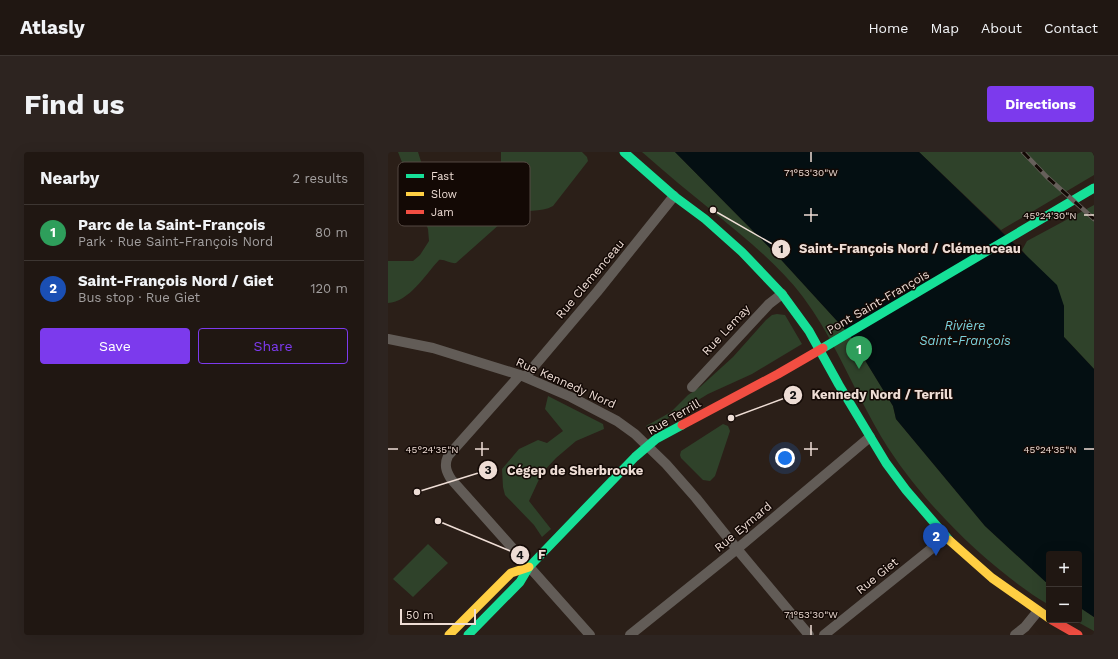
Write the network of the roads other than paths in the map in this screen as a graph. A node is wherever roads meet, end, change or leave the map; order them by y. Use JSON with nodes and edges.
{"nodes":[{"id":1,"x":624,"y":152,"type":"edge"},
{"id":2,"x":1094,"y":188,"type":"edge"},
{"id":3,"x":674,"y":196,"type":"junction"},
{"id":4,"x":782,"y":294,"type":"junction"},
{"id":5,"x":388,"y":339,"type":"edge"},
{"id":6,"x":778,"y":374,"type":"joint"},
{"id":7,"x":522,"y":376,"type":"junction"},
{"id":8,"x":692,"y":387,"type":"dead end"},
{"id":9,"x":870,"y":437,"type":"junction"},
{"id":10,"x":648,"y":446,"type":"junction"},
{"id":11,"x":946,"y":537,"type":"junction"},
{"id":12,"x":737,"y":549,"type":"junction"},
{"id":13,"x":529,"y":567,"type":"junction"},
{"id":14,"x":1038,"y":611,"type":"junction"},
{"id":15,"x":1046,"y":616,"type":"edge"},
{"id":16,"x":1057,"y":623,"type":"edge"},
{"id":17,"x":449,"y":635,"type":"edge"},
{"id":18,"x":468,"y":635,"type":"edge"},
{"id":19,"x":590,"y":635,"type":"edge"},
{"id":20,"x":630,"y":635,"type":"edge"},
{"id":21,"x":809,"y":635,"type":"edge"},
{"id":22,"x":824,"y":635,"type":"edge"},
{"id":23,"x":1015,"y":635,"type":"edge"},
{"id":24,"x":1078,"y":635,"type":"edge"}],
"edges":[{"from":1,"to":3,"type":"street"},
{"from":2,"to":6,"type":"street","name":"Pont Saint-François"},
{"from":3,"to":4,"type":"street"},
{"from":3,"to":7,"type":"street","name":"Rue Clemenceau"},
{"from":4,"to":8,"type":"street","name":"Rue Lemay"},
{"from":4,"to":9,"type":"street"},
{"from":5,"to":7,"type":"street","name":"Rue Kennedy Nord"},
{"from":6,"to":10,"type":"street","name":"Rue Terrill"},
{"from":7,"to":10,"type":"street","name":"Rue Kennedy Nord"},
{"from":7,"to":13,"type":"street","name":"Rue Clemenceau"},
{"from":9,"to":11,"type":"street"},
{"from":9,"to":12,"type":"street","name":"Rue Eymard"},
{"from":10,"to":12,"type":"street","name":"Rue Kennedy Nord"},
{"from":10,"to":13,"type":"street","name":"Rue Terrill"},
{"from":11,"to":14,"type":"street"},
{"from":11,"to":22,"type":"street","name":"Rue Giet"},
{"from":12,"to":20,"type":"street","name":"Rue Eymard"},
{"from":12,"to":21,"type":"street","name":"Rue Kennedy Nord"},
{"from":13,"to":17,"type":"street","name":"Rue Terrill"},
{"from":13,"to":18,"type":"street","name":"Rue Terrill"},
{"from":13,"to":19,"type":"street"},
{"from":14,"to":15,"type":"street"},
{"from":14,"to":23,"type":"street"},
{"from":16,"to":24,"type":"street"}]}
